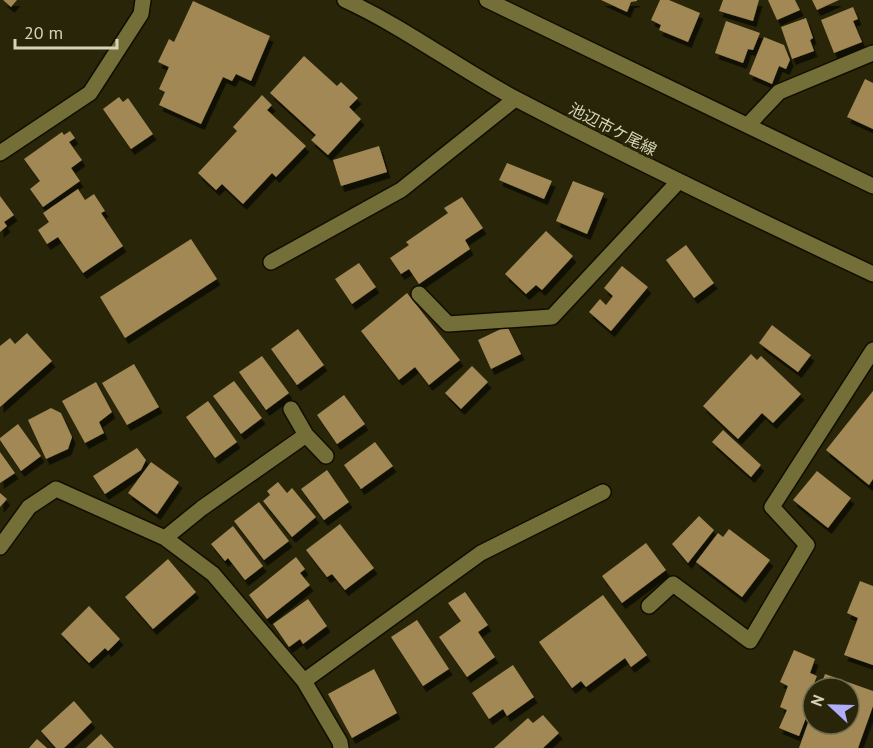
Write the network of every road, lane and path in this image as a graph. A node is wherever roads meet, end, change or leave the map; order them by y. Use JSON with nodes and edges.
{"nodes":[{"id":1,"x":143,"y":0,"type":"edge"},
{"id":2,"x":345,"y":0,"type":"edge"},
{"id":3,"x":487,"y":0,"type":"edge"},
{"id":4,"x":873,"y":53,"type":"edge"},
{"id":5,"x":515,"y":99,"type":"junction"},
{"id":6,"x":749,"y":124,"type":"junction"},
{"id":7,"x":0,"y":153,"type":"edge"},
{"id":8,"x":678,"y":182,"type":"junction"},
{"id":9,"x":873,"y":186,"type":"edge"},
{"id":10,"x":271,"y":262,"type":"dead end"},
{"id":11,"x":873,"y":274,"type":"edge"},
{"id":12,"x":419,"y":294,"type":"dead end"},
{"id":13,"x":873,"y":350,"type":"edge"},
{"id":14,"x":291,"y":409,"type":"dead end"},
{"id":15,"x":306,"y":435,"type":"junction"},
{"id":16,"x":326,"y":456,"type":"dead end"},
{"id":17,"x":603,"y":492,"type":"dead end"},
{"id":18,"x":165,"y":538,"type":"junction"},
{"id":19,"x":0,"y":548,"type":"edge"},
{"id":20,"x":649,"y":606,"type":"dead end"},
{"id":21,"x":304,"y":681,"type":"junction"},
{"id":22,"x":341,"y":748,"type":"edge"}],
"edges":[{"from":1,"to":7,"type":"street"},
{"from":2,"to":5,"type":"street","name":"池辺市ケ尾線"},
{"from":3,"to":6,"type":"street"},
{"from":4,"to":6,"type":"street"},
{"from":5,"to":8,"type":"street","name":"池辺市ケ尾線"},
{"from":5,"to":10,"type":"street"},
{"from":6,"to":9,"type":"street"},
{"from":8,"to":11,"type":"street","name":"池辺市ケ尾線"},
{"from":8,"to":12,"type":"street"},
{"from":13,"to":20,"type":"street"},
{"from":14,"to":15,"type":"street"},
{"from":15,"to":16,"type":"street"},
{"from":15,"to":18,"type":"street"},
{"from":17,"to":21,"type":"street"},
{"from":18,"to":19,"type":"street"},
{"from":18,"to":21,"type":"street"},
{"from":21,"to":22,"type":"street"}]}
